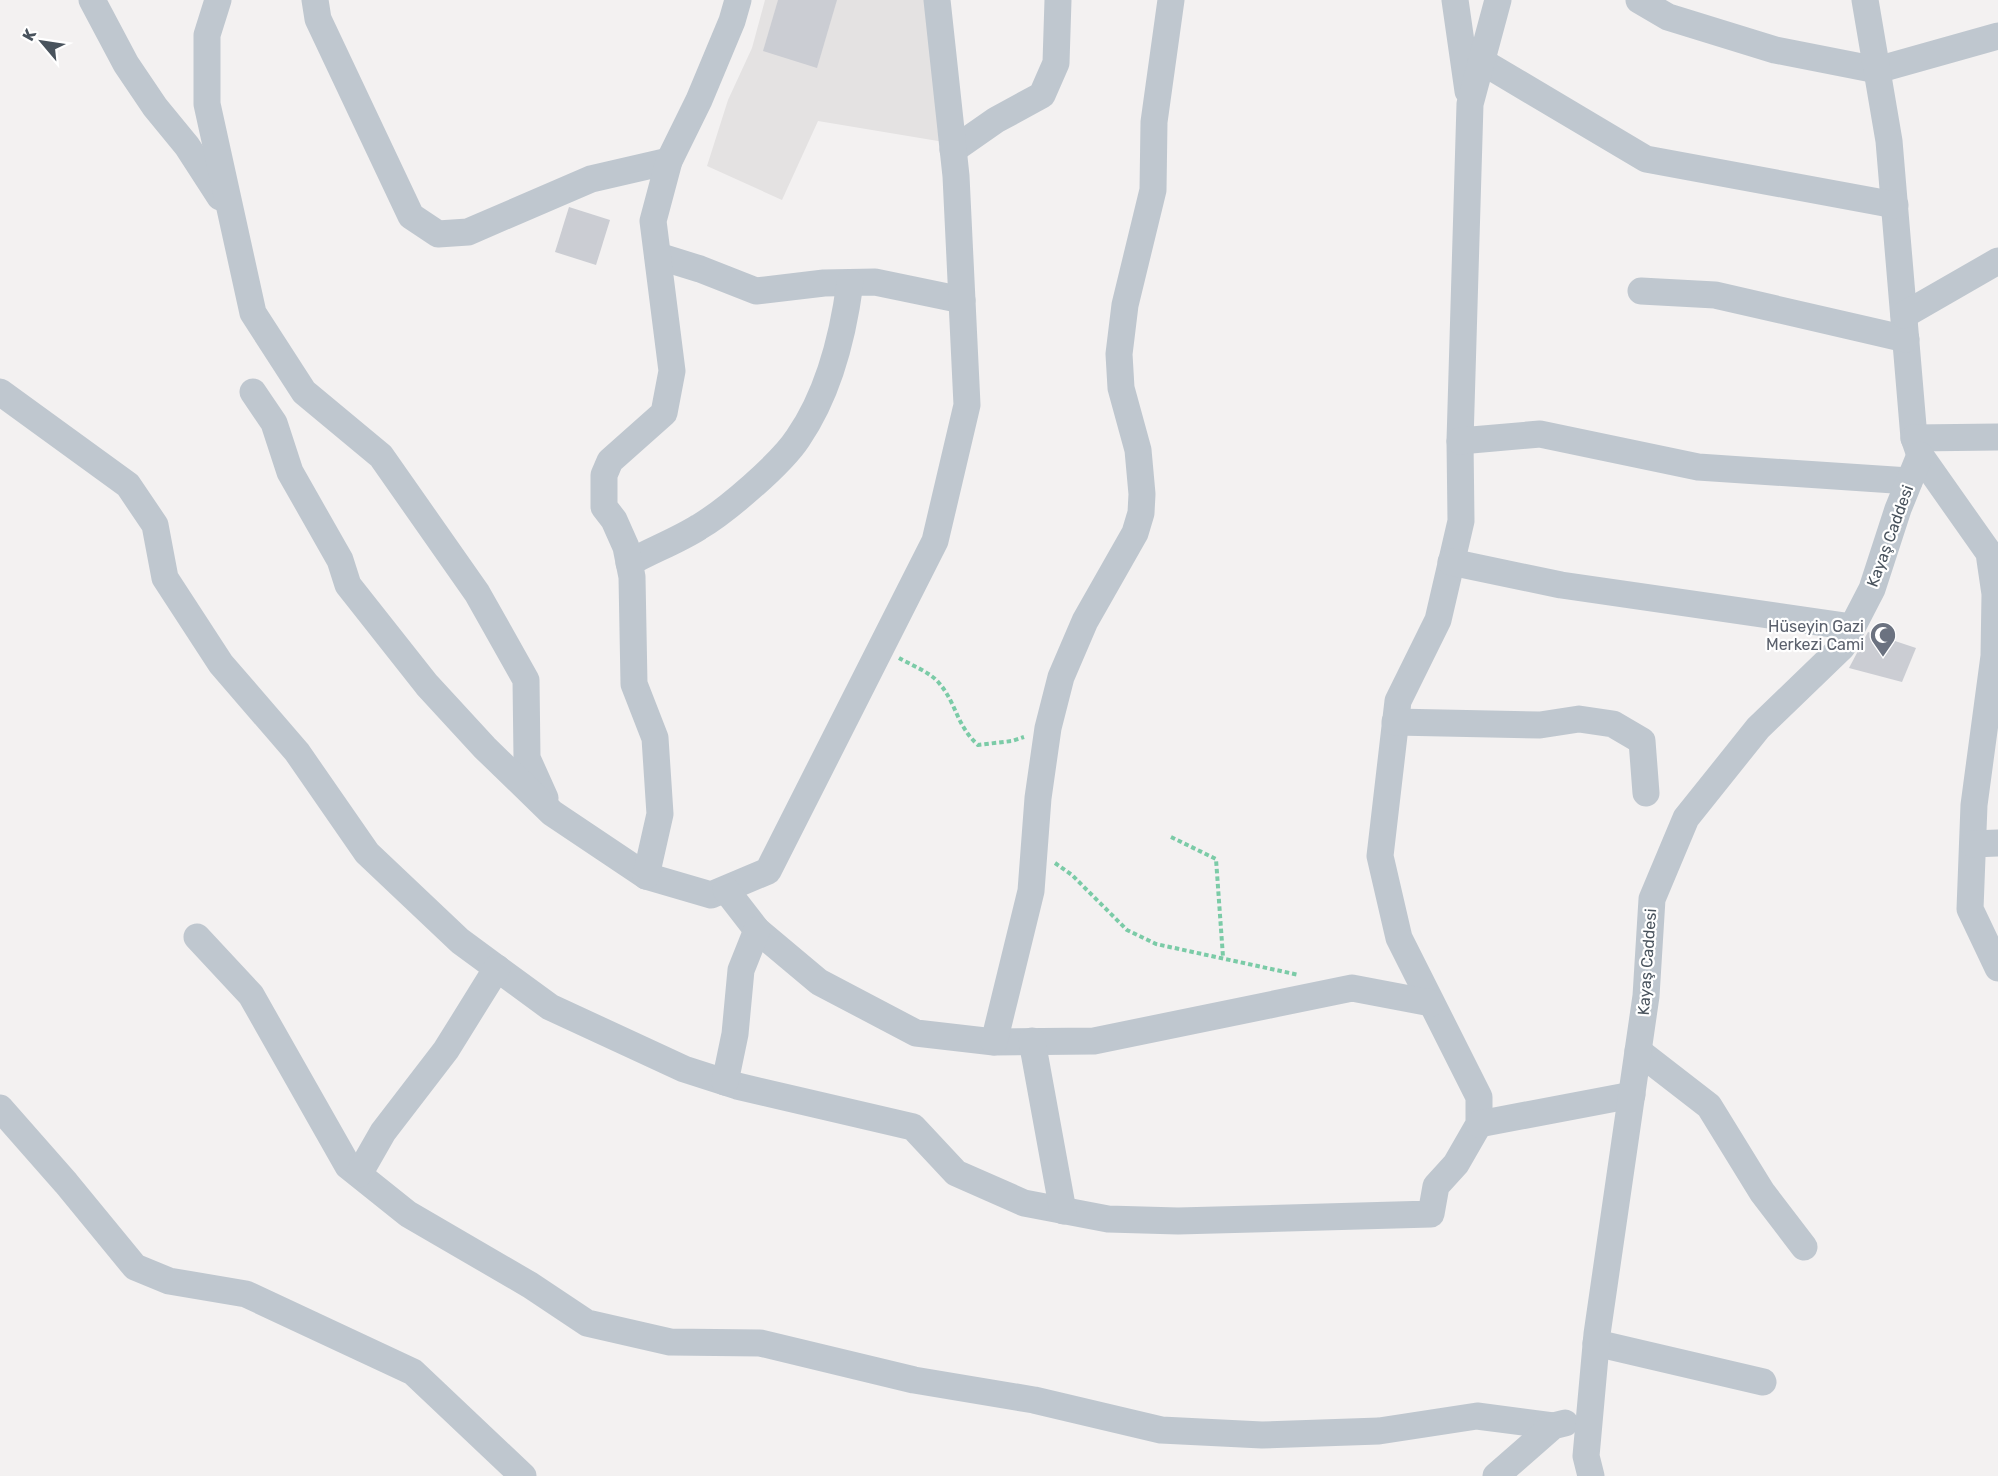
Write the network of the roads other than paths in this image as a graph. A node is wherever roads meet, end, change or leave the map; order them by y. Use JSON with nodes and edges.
{"nodes":[{"id":1,"x":93,"y":0,"type":"edge"},
{"id":2,"x":218,"y":0,"type":"edge"},
{"id":3,"x":315,"y":0,"type":"edge"},
{"id":4,"x":738,"y":0,"type":"edge"},
{"id":5,"x":938,"y":0,"type":"edge"},
{"id":6,"x":1058,"y":0,"type":"edge"},
{"id":7,"x":1171,"y":0,"type":"edge"},
{"id":8,"x":1455,"y":0,"type":"edge"},
{"id":9,"x":1498,"y":0,"type":"edge"},
{"id":10,"x":1639,"y":0,"type":"edge"},
{"id":11,"x":1865,"y":0,"type":"edge"},
{"id":12,"x":1998,"y":36,"type":"edge"},
{"id":13,"x":1481,"y":61,"type":"junction"},
{"id":14,"x":1877,"y":70,"type":"junction"},
{"id":15,"x":1470,"y":104,"type":"junction"},
{"id":16,"x":953,"y":150,"type":"junction"},
{"id":17,"x":669,"y":161,"type":"junction"},
{"id":18,"x":1895,"y":205,"type":"junction"},
{"id":19,"x":228,"y":211,"type":"junction"},
{"id":20,"x":658,"y":256,"type":"junction"},
{"id":21,"x":1998,"y":261,"type":"edge"},
{"id":22,"x":850,"y":282,"type":"junction"},
{"id":23,"x":1641,"y":291,"type":"dead end"},
{"id":24,"x":962,"y":300,"type":"junction"},
{"id":25,"x":1905,"y":327,"type":"junction"},
{"id":26,"x":0,"y":392,"type":"edge"},
{"id":27,"x":253,"y":392,"type":"dead end"},
{"id":28,"x":1998,"y":436,"type":"edge"},
{"id":29,"x":1460,"y":441,"type":"junction"},
{"id":30,"x":1917,"y":446,"type":"junction"},
{"id":31,"x":1909,"y":482,"type":"junction"},
{"id":32,"x":1451,"y":562,"type":"junction"},
{"id":33,"x":629,"y":563,"type":"junction"},
{"id":34,"x":1996,"y":624,"type":"edge"},
{"id":35,"x":1852,"y":627,"type":"junction"},
{"id":36,"x":1395,"y":722,"type":"junction"},
{"id":37,"x":1646,"y":793,"type":"dead end"},
{"id":38,"x":552,"y":813,"type":"junction"},
{"id":39,"x":1985,"y":843,"type":"edge"},
{"id":40,"x":645,"y":876,"type":"junction"},
{"id":41,"x":726,"y":890,"type":"junction"},
{"id":42,"x":757,"y":930,"type":"junction"},
{"id":43,"x":197,"y":937,"type":"dead end"},
{"id":44,"x":497,"y":968,"type":"junction"},
{"id":45,"x":1998,"y":968,"type":"edge"},
{"id":46,"x":1431,"y":1003,"type":"junction"},
{"id":47,"x":1032,"y":1041,"type":"junction"},
{"id":48,"x":994,"y":1042,"type":"junction"},
{"id":49,"x":1638,"y":1051,"type":"junction"},
{"id":50,"x":725,"y":1082,"type":"junction"},
{"id":51,"x":1632,"y":1095,"type":"junction"},
{"id":52,"x":0,"y":1108,"type":"edge"},
{"id":53,"x":1479,"y":1124,"type":"junction"},
{"id":54,"x":359,"y":1174,"type":"junction"},
{"id":55,"x":1063,"y":1211,"type":"junction"},
{"id":56,"x":1804,"y":1247,"type":"dead end"},
{"id":57,"x":1596,"y":1343,"type":"junction"},
{"id":58,"x":1763,"y":1382,"type":"dead end"},
{"id":59,"x":1589,"y":1416,"type":"junction"},
{"id":60,"x":1553,"y":1426,"type":"junction"},
{"id":61,"x":523,"y":1476,"type":"edge"},
{"id":62,"x":1496,"y":1476,"type":"edge"},
{"id":63,"x":1591,"y":1476,"type":"edge"}],
"edges":[{"from":1,"to":19,"type":"street"},
{"from":2,"to":19,"type":"street"},
{"from":3,"to":17,"type":"street"},
{"from":4,"to":17,"type":"street"},
{"from":5,"to":16,"type":"street"},
{"from":6,"to":16,"type":"street"},
{"from":7,"to":48,"type":"street"},
{"from":8,"to":15,"type":"street"},
{"from":9,"to":13,"type":"street"},
{"from":10,"to":14,"type":"street"},
{"from":11,"to":14,"type":"street"},
{"from":12,"to":14,"type":"street"},
{"from":13,"to":15,"type":"street"},
{"from":13,"to":18,"type":"street"},
{"from":14,"to":18,"type":"street"},
{"from":15,"to":29,"type":"street"},
{"from":16,"to":24,"type":"street"},
{"from":17,"to":20,"type":"street"},
{"from":18,"to":25,"type":"street"},
{"from":19,"to":38,"type":"street"},
{"from":20,"to":22,"type":"street"},
{"from":20,"to":33,"type":"street"},
{"from":21,"to":25,"type":"street"},
{"from":22,"to":24,"type":"street"},
{"from":22,"to":33,"type":"street"},
{"from":23,"to":25,"type":"street"},
{"from":24,"to":41,"type":"street"},
{"from":25,"to":30,"type":"street"},
{"from":26,"to":44,"type":"street"},
{"from":27,"to":38,"type":"street"},
{"from":28,"to":30,"type":"street"},
{"from":29,"to":31,"type":"street"},
{"from":29,"to":32,"type":"street"},
{"from":30,"to":31,"type":"street","name":"Kayaş Caddesi"},
{"from":30,"to":34,"type":"street"},
{"from":31,"to":35,"type":"street","name":"Kayaş Caddesi"},
{"from":32,"to":35,"type":"street"},
{"from":32,"to":36,"type":"street"},
{"from":33,"to":40,"type":"street"},
{"from":34,"to":39,"type":"street"},
{"from":35,"to":49,"type":"street","name":"Kayaş Caddesi"},
{"from":36,"to":37,"type":"street"},
{"from":36,"to":46,"type":"street"},
{"from":38,"to":40,"type":"street"},
{"from":39,"to":45,"type":"street"},
{"from":40,"to":41,"type":"street"},
{"from":41,"to":42,"type":"street"},
{"from":42,"to":48,"type":"street"},
{"from":42,"to":50,"type":"street"},
{"from":43,"to":54,"type":"street"},
{"from":44,"to":50,"type":"street"},
{"from":44,"to":54,"type":"street"},
{"from":46,"to":47,"type":"street"},
{"from":46,"to":53,"type":"street"},
{"from":47,"to":48,"type":"street"},
{"from":47,"to":55,"type":"street"},
{"from":49,"to":51,"type":"street","name":"Kayaş Caddesi"},
{"from":49,"to":56,"type":"street"},
{"from":50,"to":55,"type":"street"},
{"from":51,"to":53,"type":"street"},
{"from":51,"to":57,"type":"street","name":"Kayaş Caddesi"},
{"from":52,"to":61,"type":"street"},
{"from":53,"to":55,"type":"street"},
{"from":54,"to":60,"type":"street"},
{"from":57,"to":58,"type":"street"},
{"from":57,"to":59,"type":"street","name":"Kayaş Caddesi"},
{"from":59,"to":60,"type":"street"},
{"from":59,"to":63,"type":"street","name":"Kayaş Caddesi"},
{"from":60,"to":62,"type":"street"}]}
